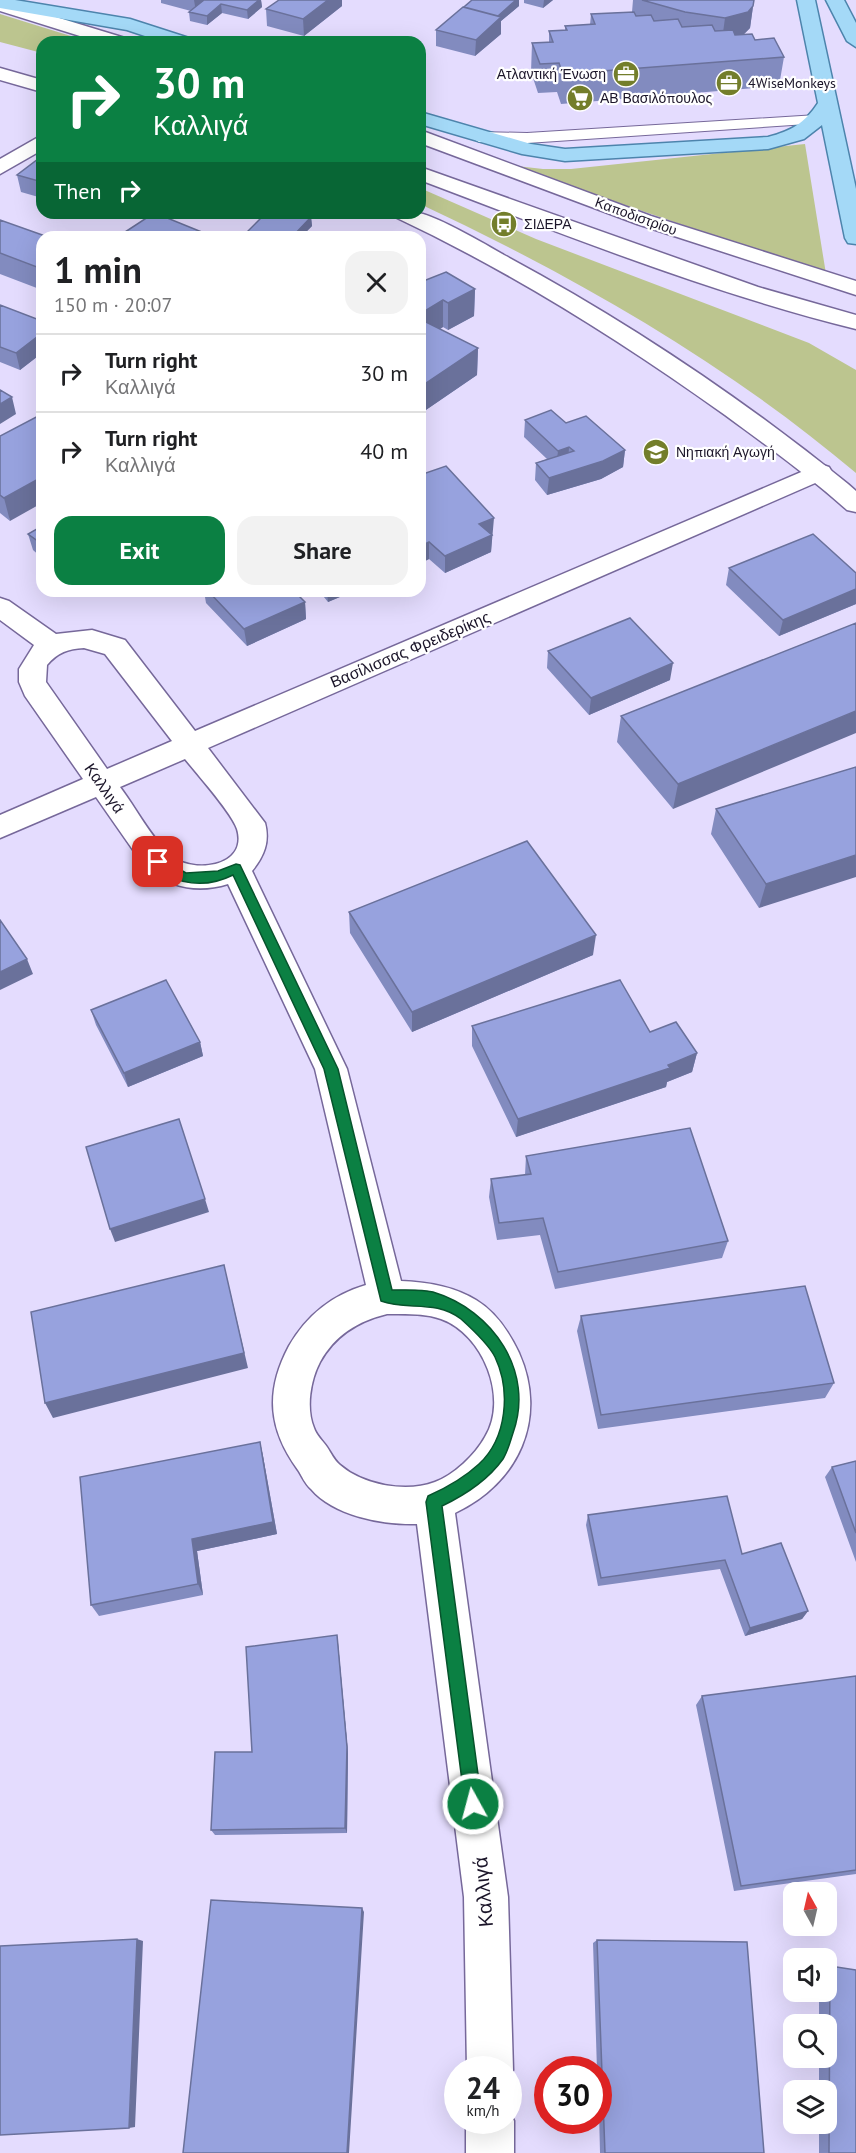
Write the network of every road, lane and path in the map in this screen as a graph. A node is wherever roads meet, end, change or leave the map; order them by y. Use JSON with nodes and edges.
{"nodes":[{"id":1,"x":806,"y":0,"type":"edge"},
{"id":2,"x":835,"y":0,"type":"edge"},
{"id":3,"x":0,"y":4,"type":"edge"},
{"id":4,"x":99,"y":36,"type":"edge"},
{"id":5,"x":164,"y":36,"type":"edge"},
{"id":6,"x":856,"y":41,"type":"edge"},
{"id":7,"x":0,"y":58,"type":"edge"},
{"id":8,"x":36,"y":67,"type":"edge"},
{"id":9,"x":0,"y":74,"type":"edge"},
{"id":10,"x":36,"y":84,"type":"edge"},
{"id":11,"x":822,"y":111,"type":"junction"},
{"id":12,"x":426,"y":120,"type":"edge"},
{"id":13,"x":426,"y":138,"type":"edge"},
{"id":14,"x":36,"y":145,"type":"edge"},
{"id":15,"x":0,"y":168,"type":"edge"},
{"id":16,"x":426,"y":175,"type":"edge"},
{"id":17,"x":416,"y":219,"type":"edge"},
{"id":18,"x":856,"y":238,"type":"edge"},
{"id":19,"x":856,"y":288,"type":"edge"},
{"id":20,"x":750,"y":292,"type":"junction"},
{"id":21,"x":856,"y":322,"type":"edge"},
{"id":22,"x":856,"y":345,"type":"edge"},
{"id":23,"x":820,"y":472,"type":"junction"},
{"id":24,"x":856,"y":504,"type":"edge"},
{"id":25,"x":0,"y":607,"type":"edge"},
{"id":26,"x":52,"y":645,"type":"junction"},
{"id":27,"x":190,"y":745,"type":"junction"},
{"id":28,"x":102,"y":783,"type":"junction"},
{"id":29,"x":0,"y":826,"type":"edge"},
{"id":30,"x":236,"y":868,"type":"junction"},
{"id":31,"x":387,"y":1297,"type":"junction"},
{"id":32,"x":434,"y":1502,"type":"junction"},
{"id":33,"x":490,"y":2056,"type":"edge"},
{"id":34,"x":490,"y":2134,"type":"edge"},
{"id":35,"x":490,"y":2153,"type":"edge"}],
"edges":[{"from":1,"to":11,"type":"main road"},
{"from":2,"to":6,"type":"main road"},
{"from":3,"to":4,"type":"street"},
{"from":3,"to":5,"type":"main road"},
{"from":7,"to":8,"type":"street"},
{"from":9,"to":10,"type":"street"},
{"from":11,"to":12,"type":"main road"},
{"from":11,"to":18,"type":"main road"},
{"from":13,"to":19,"type":"street","name":"Καποδιστρίου"},
{"from":14,"to":15,"type":"street"},
{"from":16,"to":20,"type":"street"},
{"from":17,"to":23,"type":"street"},
{"from":20,"to":21,"type":"street"},
{"from":20,"to":22,"type":"street"},
{"from":23,"to":24,"type":"street"},
{"from":23,"to":27,"type":"street","name":"Βασίλισσας Φρειδερίκης"},
{"from":25,"to":26,"type":"street"},
{"from":26,"to":27,"type":"street"},
{"from":26,"to":28,"type":"street","name":"Καλλιγά"},
{"from":27,"to":28,"type":"street","name":"Βασίλισσας Φρειδερίκης"},
{"from":27,"to":30,"type":"street"},
{"from":28,"to":29,"type":"street","name":"Βασίλισσας Φρειδερίκης"},
{"from":28,"to":30,"type":"street","name":"Καλλιγά"},
{"from":30,"to":31,"type":"street"},
{"from":31,"to":32,"type":"street"},
{"from":31,"to":32,"type":"street"},
{"from":32,"to":33,"type":"street","name":"Καλλιγά"},
{"from":34,"to":35,"type":"street"}]}
